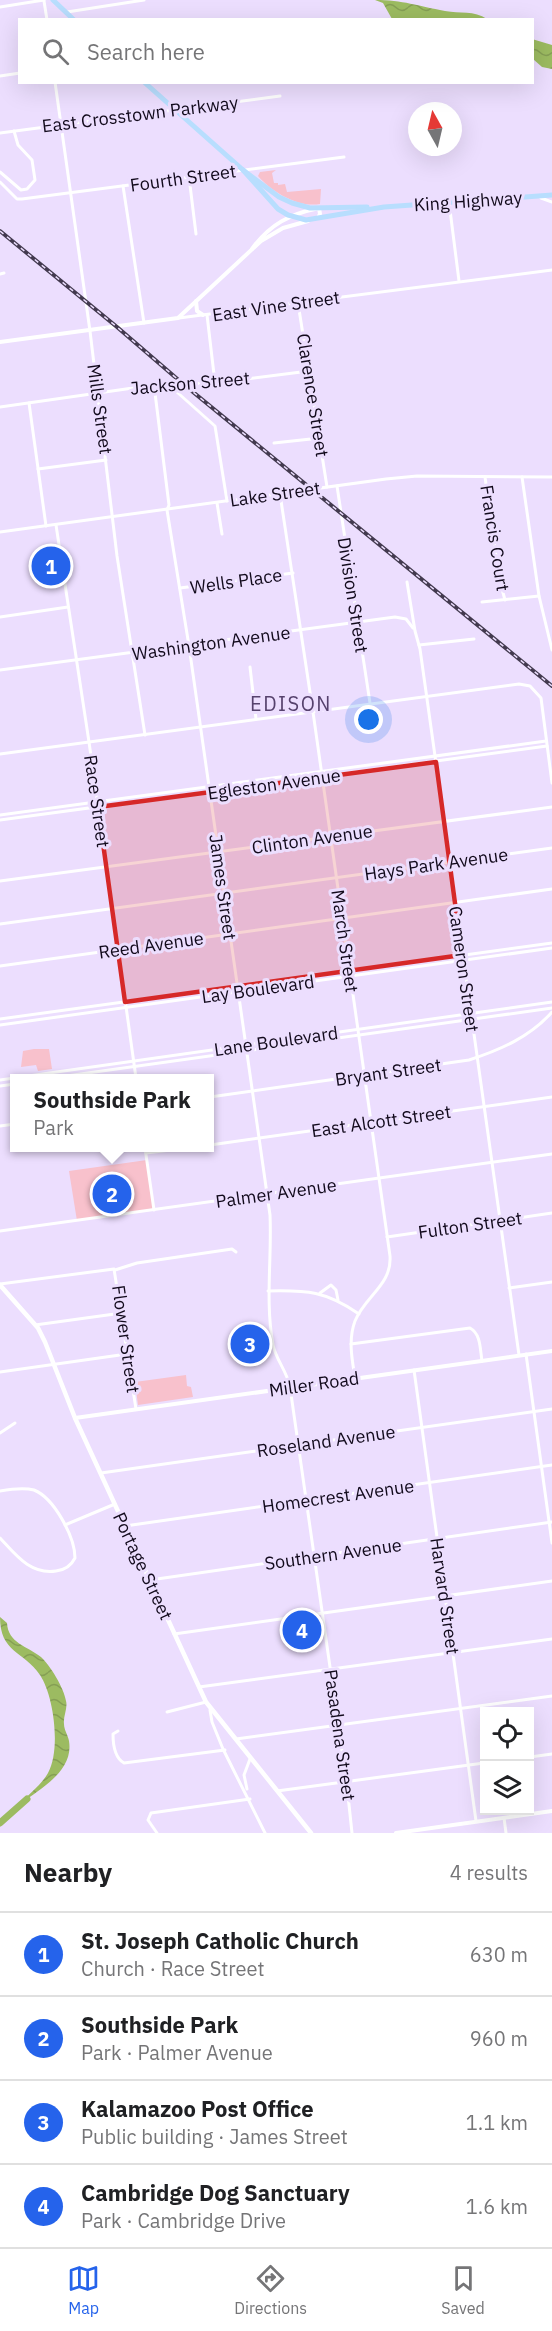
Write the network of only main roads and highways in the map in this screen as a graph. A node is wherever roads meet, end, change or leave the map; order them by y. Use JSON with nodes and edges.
{"nodes":[{"id":1,"x":52,"y":0,"type":"edge"},
{"id":2,"x":72,"y":18,"type":"edge"},
{"id":3,"x":146,"y":84,"type":"edge"},
{"id":4,"x":243,"y":170,"type":"junction"},
{"id":5,"x":552,"y":195,"type":"edge"},
{"id":6,"x":384,"y":207,"type":"junction"},
{"id":7,"x":0,"y":1284,"type":"edge"},
{"id":8,"x":311,"y":1833,"type":"edge"}],
"edges":[{"from":1,"to":2,"type":"main road"},
{"from":3,"to":4,"type":"main road","name":"King Highway"},
{"from":4,"to":6,"type":"main road","name":"King Highway"},
{"from":4,"to":6,"type":"main road","name":"King Highway"},
{"from":5,"to":6,"type":"main road","name":"King Highway"},
{"from":7,"to":8,"type":"main road","name":"Portage Street"}]}
